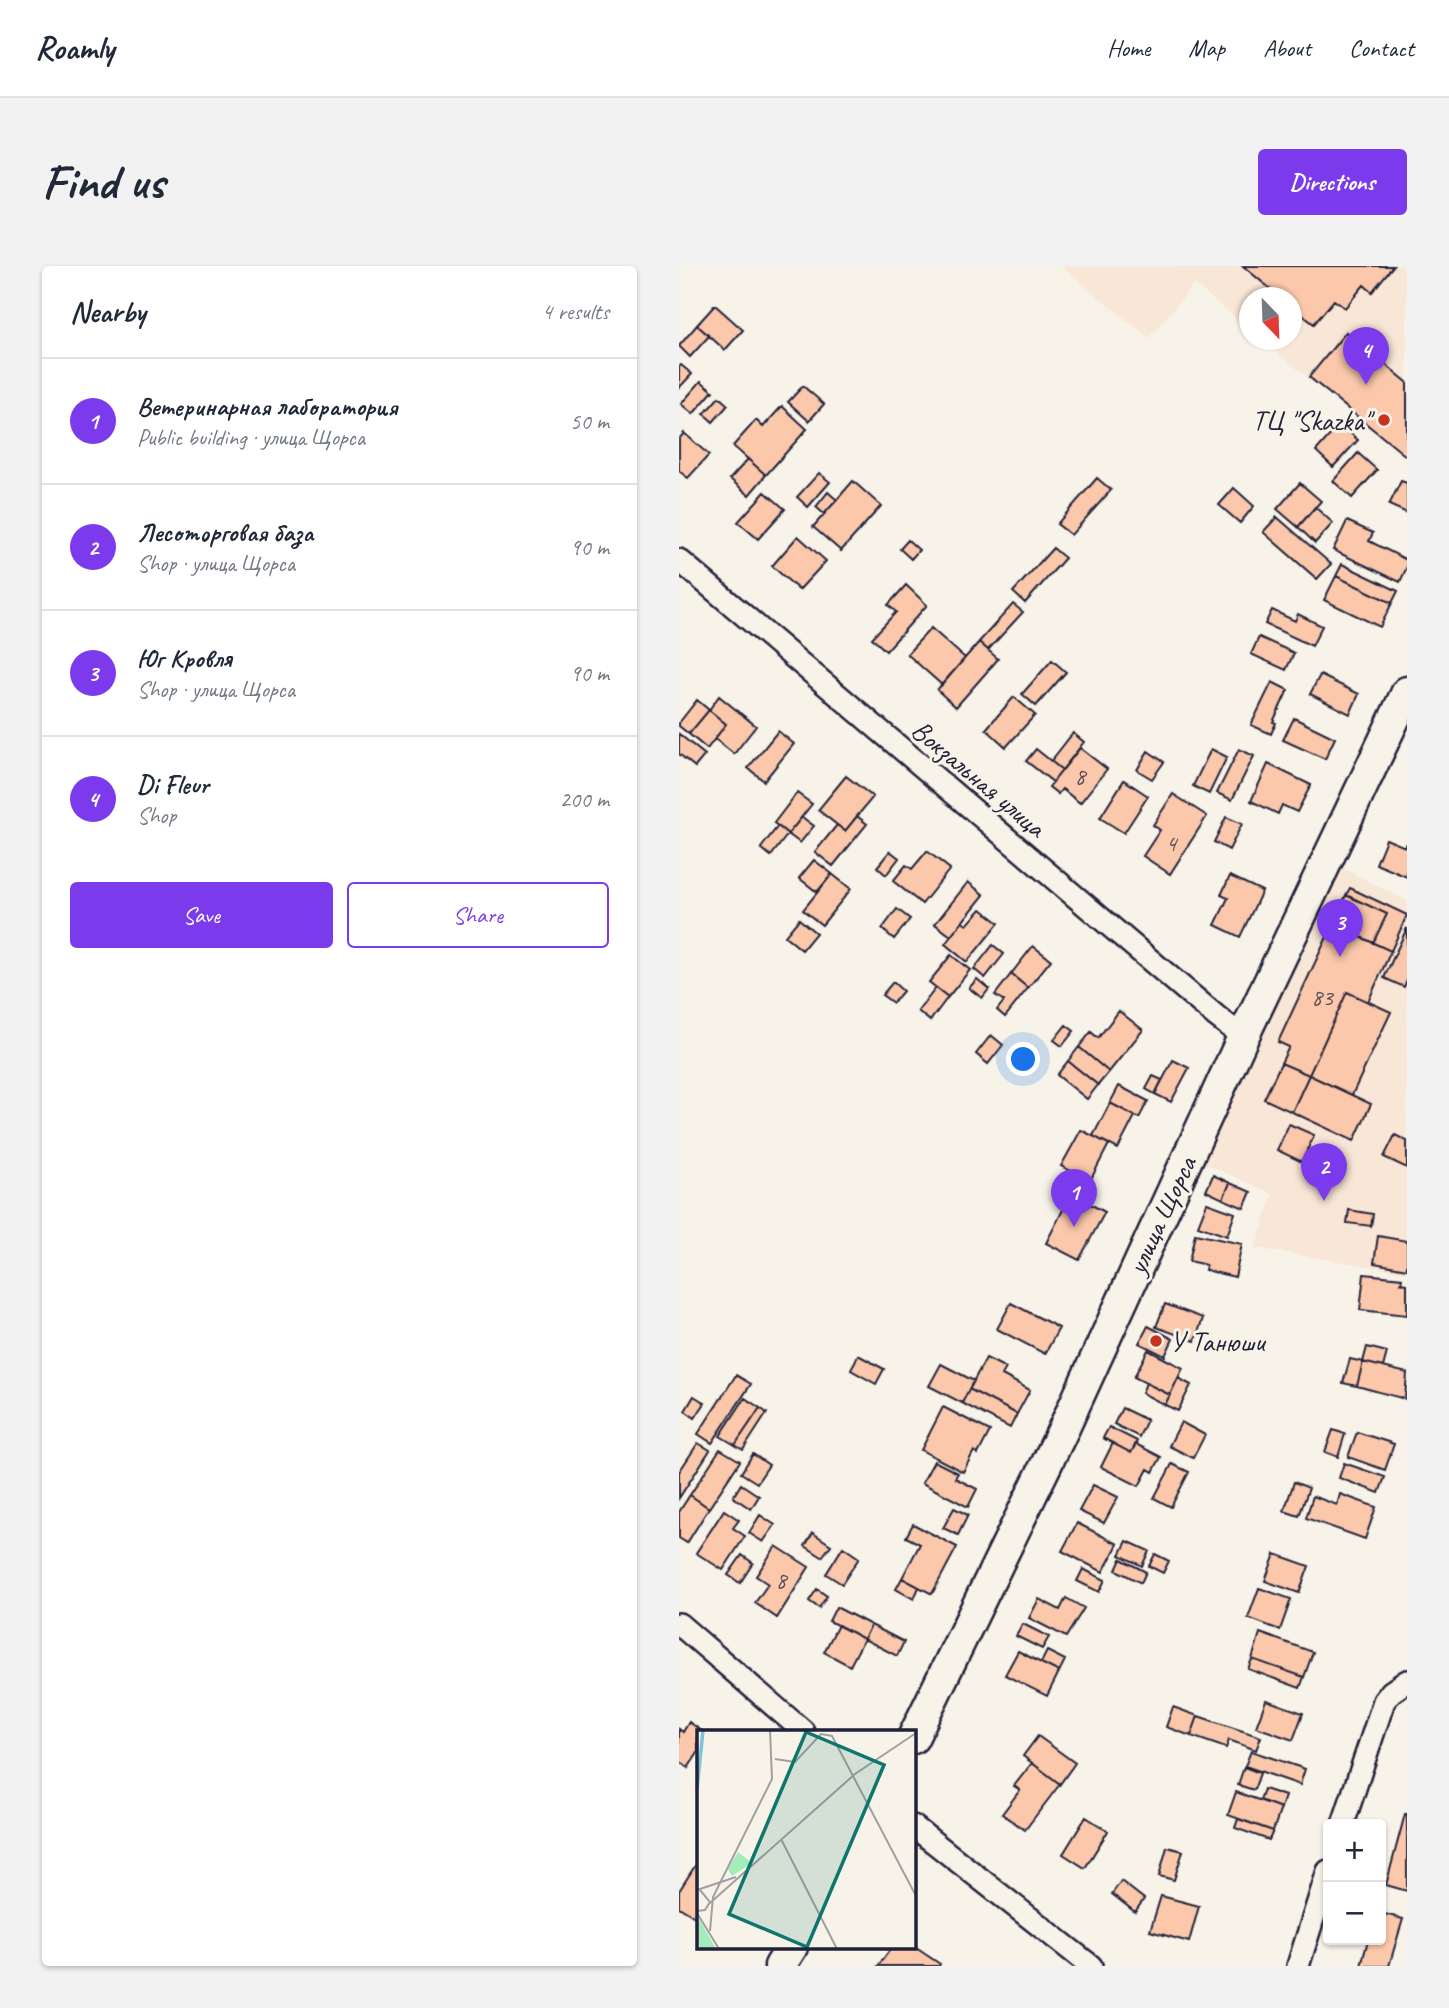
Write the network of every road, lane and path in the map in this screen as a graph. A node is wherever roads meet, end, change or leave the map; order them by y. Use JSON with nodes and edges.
{"nodes":[{"id":1,"x":679,"y":560,"type":"edge"},
{"id":2,"x":1407,"y":692,"type":"edge"},
{"id":3,"x":1243,"y":1037,"type":"junction"},
{"id":4,"x":679,"y":1624,"type":"edge"},
{"id":5,"x":1407,"y":1681,"type":"edge"},
{"id":6,"x":802,"y":1730,"type":"edge"},
{"id":7,"x":915,"y":1734,"type":"edge"},
{"id":8,"x":1345,"y":1819,"type":"edge"},
{"id":9,"x":915,"y":1827,"type":"edge"},
{"id":10,"x":1325,"y":1882,"type":"edge"},
{"id":11,"x":791,"y":1948,"type":"edge"},
{"id":12,"x":780,"y":1966,"type":"edge"},
{"id":13,"x":1091,"y":1966,"type":"edge"},
{"id":14,"x":1298,"y":1966,"type":"edge"}],
"edges":[{"from":1,"to":3,"type":"street","name":"Вокзальная улица"},
{"from":2,"to":3,"type":"main road","name":"улица Щорса"},
{"from":3,"to":7,"type":"main road","name":"улица Щорса"},
{"from":4,"to":6,"type":"street"},
{"from":5,"to":8,"type":"street"},
{"from":9,"to":13,"type":"street"},
{"from":10,"to":14,"type":"street"},
{"from":11,"to":12,"type":"main road"}]}
